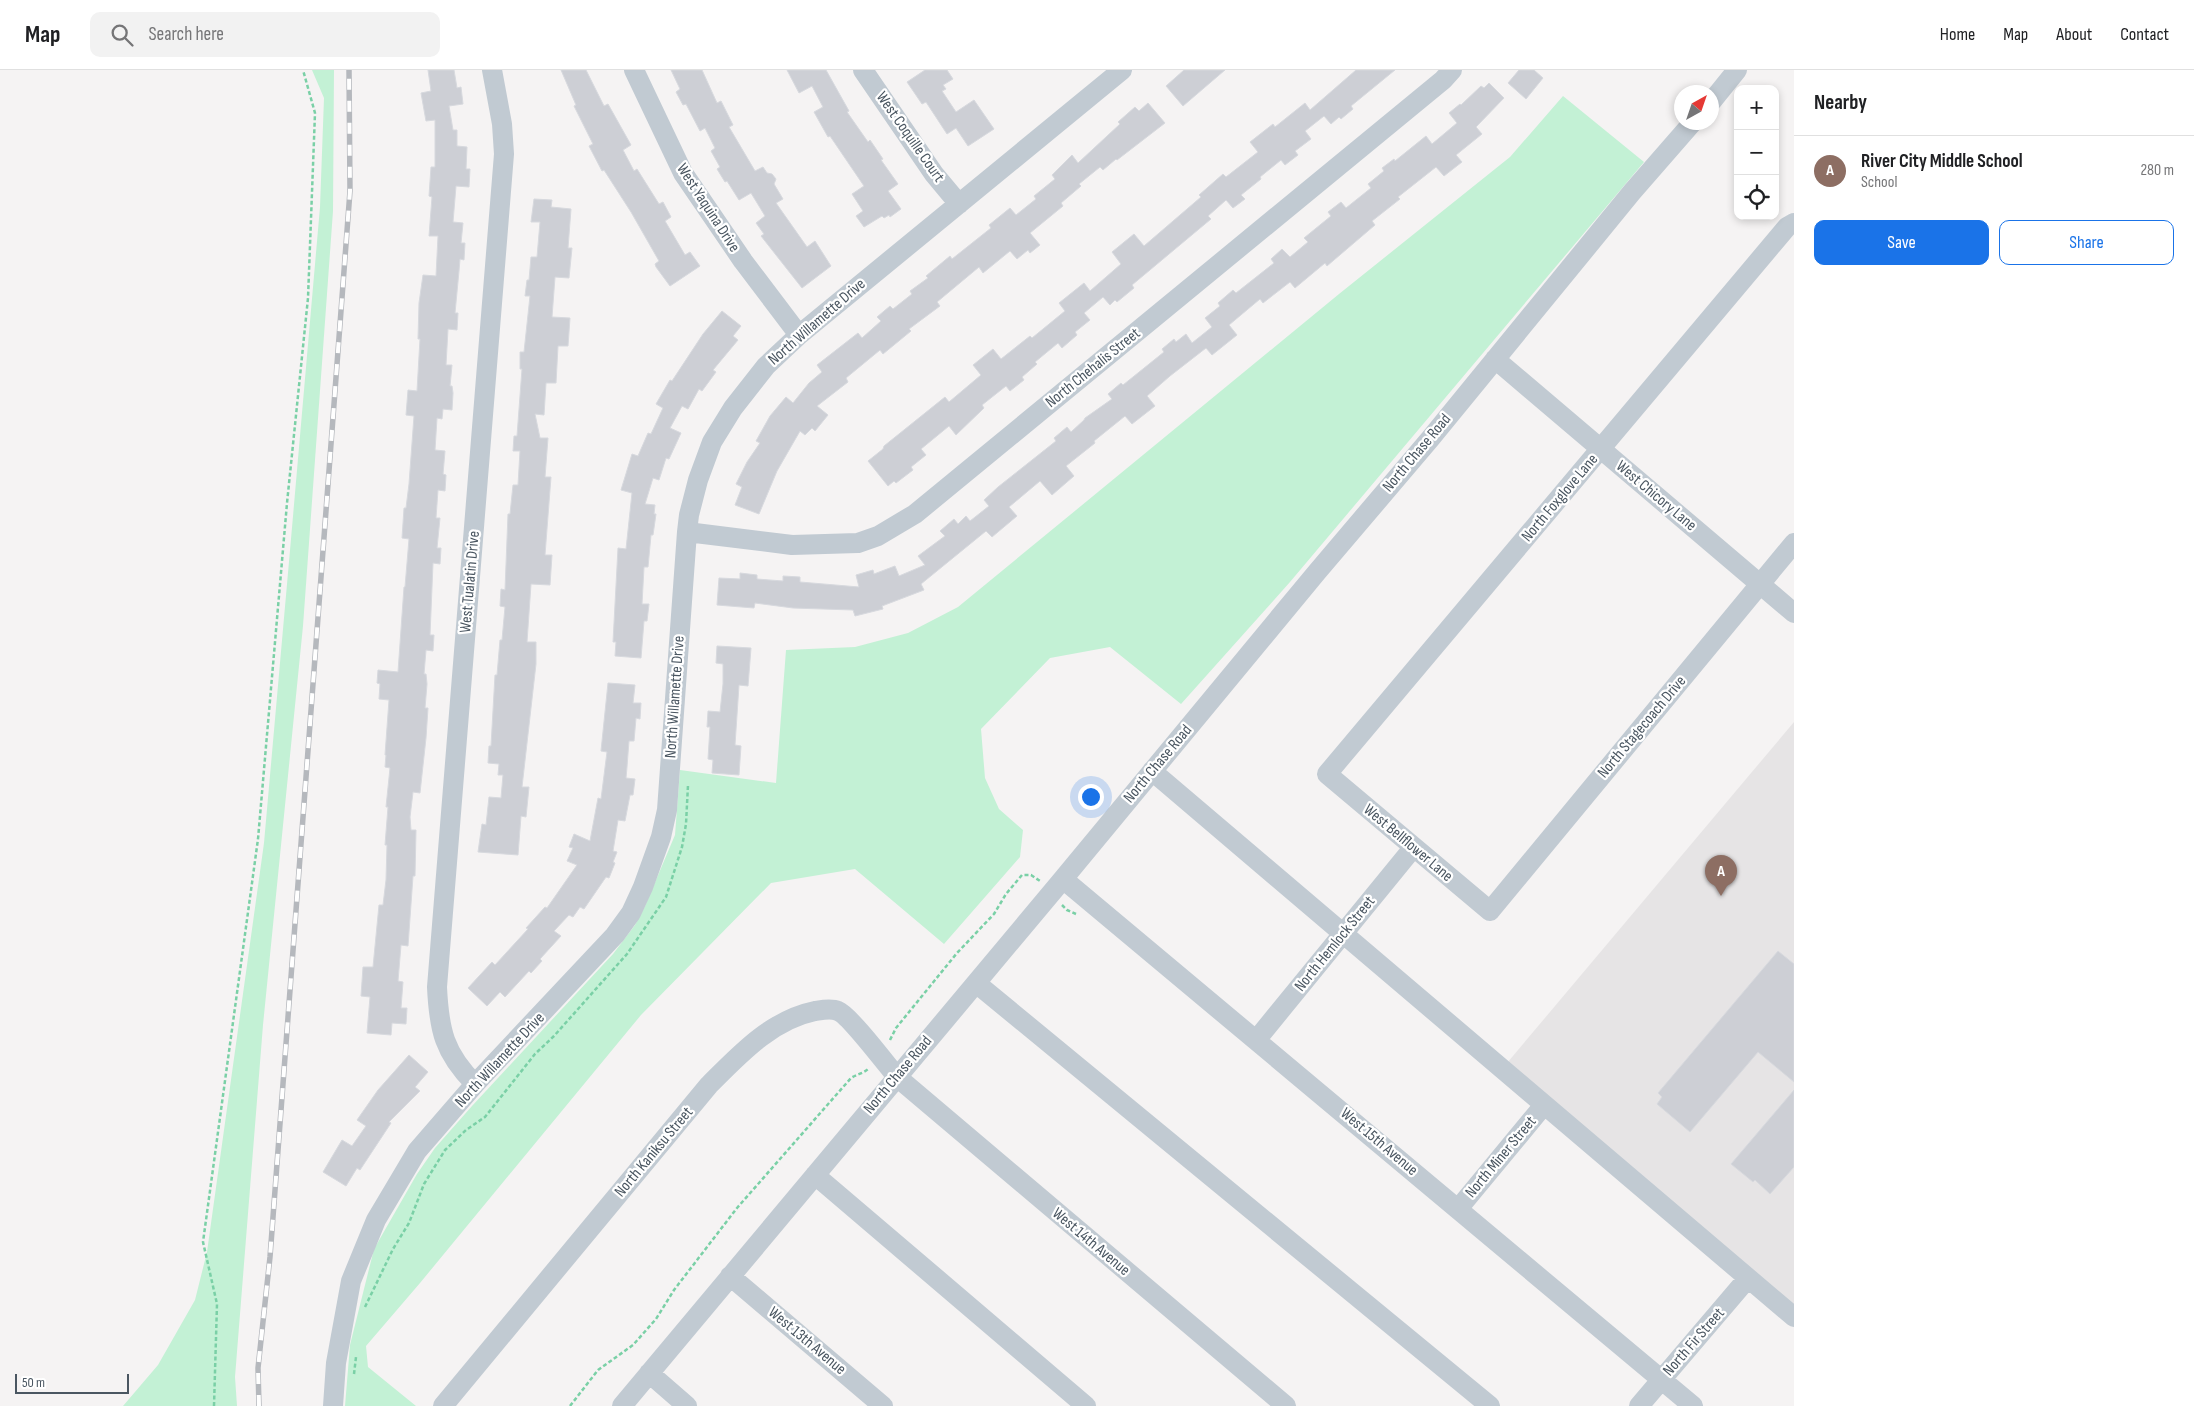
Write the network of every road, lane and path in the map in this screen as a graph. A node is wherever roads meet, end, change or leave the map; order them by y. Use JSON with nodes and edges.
{"nodes":[{"id":1,"x":303,"y":70,"type":"edge"},
{"id":2,"x":492,"y":70,"type":"edge"},
{"id":3,"x":634,"y":70,"type":"edge"},
{"id":4,"x":863,"y":70,"type":"edge"},
{"id":5,"x":1452,"y":70,"type":"edge"},
{"id":6,"x":1737,"y":70,"type":"edge"},
{"id":7,"x":1120,"y":71,"type":"edge"},
{"id":8,"x":1719,"y":92,"type":"edge"},
{"id":9,"x":1685,"y":130,"type":"edge"},
{"id":10,"x":959,"y":204,"type":"junction"},
{"id":11,"x":1794,"y":223,"type":"edge"},
{"id":12,"x":799,"y":335,"type":"junction"},
{"id":13,"x":1495,"y":359,"type":"junction"},
{"id":14,"x":1601,"y":450,"type":"junction"},
{"id":15,"x":687,"y":532,"type":"junction"},
{"id":16,"x":1794,"y":544,"type":"edge"},
{"id":17,"x":1760,"y":584,"type":"junction"},
{"id":18,"x":1794,"y":613,"type":"edge"},
{"id":19,"x":1152,"y":771,"type":"junction"},
{"id":20,"x":1327,"y":774,"type":"joint"},
{"id":21,"x":688,"y":779,"type":"dead end"},
{"id":22,"x":1413,"y":848,"type":"junction"},
{"id":23,"x":1036,"y":877,"type":"dead end"},
{"id":24,"x":1063,"y":879,"type":"junction"},
{"id":25,"x":1490,"y":911,"type":"joint"},
{"id":26,"x":1344,"y":934,"type":"junction"},
{"id":27,"x":976,"y":982,"type":"junction"},
{"id":28,"x":1257,"y":1039,"type":"junction"},
{"id":29,"x":879,"y":1056,"type":"junction"},
{"id":30,"x":897,"y":1077,"type":"junction"},
{"id":31,"x":475,"y":1084,"type":"junction"},
{"id":32,"x":1544,"y":1104,"type":"junction"},
{"id":33,"x":815,"y":1175,"type":"junction"},
{"id":34,"x":1458,"y":1209,"type":"junction"},
{"id":35,"x":730,"y":1276,"type":"junction"},
{"id":36,"x":1748,"y":1278,"type":"junction"},
{"id":37,"x":364,"y":1315,"type":"dead end"},
{"id":38,"x":1794,"y":1317,"type":"edge"},
{"id":39,"x":358,"y":1349,"type":"dead end"},
{"id":40,"x":650,"y":1374,"type":"junction"},
{"id":41,"x":354,"y":1377,"type":"dead end"},
{"id":42,"x":1662,"y":1380,"type":"junction"},
{"id":43,"x":214,"y":1406,"type":"edge"},
{"id":44,"x":333,"y":1406,"type":"edge"},
{"id":45,"x":443,"y":1406,"type":"edge"},
{"id":46,"x":570,"y":1406,"type":"edge"},
{"id":47,"x":622,"y":1406,"type":"edge"},
{"id":48,"x":688,"y":1406,"type":"edge"},
{"id":49,"x":883,"y":1406,"type":"edge"},
{"id":50,"x":1086,"y":1406,"type":"edge"},
{"id":51,"x":1286,"y":1406,"type":"edge"},
{"id":52,"x":1490,"y":1406,"type":"edge"},
{"id":53,"x":1639,"y":1406,"type":"edge"},
{"id":54,"x":1693,"y":1406,"type":"edge"}],
"edges":[{"from":1,"to":43,"type":"path"},
{"from":2,"to":31,"type":"street","name":"West Tualatin Drive"},
{"from":3,"to":12,"type":"street","name":"West Yaquina Drive"},
{"from":4,"to":10,"type":"street","name":"West Coquille Court"},
{"from":5,"to":15,"type":"street","name":"North Chehalis Street"},
{"from":6,"to":8,"type":"street"},
{"from":7,"to":10,"type":"street","name":"North Willamette Drive"},
{"from":9,"to":13,"type":"street","name":"North Chase Road"},
{"from":10,"to":12,"type":"street","name":"North Willamette Drive"},
{"from":11,"to":14,"type":"street","name":"North Foxglove Lane"},
{"from":12,"to":15,"type":"street","name":"North Willamette Drive"},
{"from":13,"to":14,"type":"street","name":"West Chicory Lane"},
{"from":13,"to":19,"type":"street","name":"North Chase Road"},
{"from":14,"to":17,"type":"street","name":"West Chicory Lane"},
{"from":14,"to":20,"type":"street","name":"North Foxglove Lane"},
{"from":15,"to":31,"type":"street","name":"North Willamette Drive"},
{"from":16,"to":17,"type":"street","name":"North Stagecoach Drive"},
{"from":17,"to":18,"type":"street","name":"West Chicory Lane"},
{"from":17,"to":25,"type":"street","name":"North Stagecoach Drive"},
{"from":19,"to":24,"type":"street","name":"North Chase Road"},
{"from":19,"to":26,"type":"street"},
{"from":20,"to":22,"type":"street","name":"West Bellflower Lane"},
{"from":21,"to":37,"type":"path"},
{"from":22,"to":25,"type":"street","name":"West Bellflower Lane"},
{"from":22,"to":26,"type":"street","name":"North Hemlock Street"},
{"from":23,"to":29,"type":"path"},
{"from":24,"to":27,"type":"street","name":"North Chase Road"},
{"from":24,"to":28,"type":"street","name":"West 15th Avenue"},
{"from":26,"to":28,"type":"street","name":"North Hemlock Street"},
{"from":26,"to":32,"type":"street"},
{"from":27,"to":30,"type":"street","name":"North Chase Road"},
{"from":27,"to":52,"type":"street"},
{"from":28,"to":34,"type":"street","name":"West 15th Avenue"},
{"from":29,"to":30,"type":"street","name":"North Kaniksu Street"},
{"from":29,"to":45,"type":"street","name":"North Kaniksu Street"},
{"from":29,"to":46,"type":"path"},
{"from":30,"to":33,"type":"street","name":"North Chase Road"},
{"from":30,"to":51,"type":"street","name":"West 14th Avenue"},
{"from":31,"to":44,"type":"street","name":"North Willamette Drive"},
{"from":32,"to":34,"type":"street","name":"North Miner Street"},
{"from":32,"to":36,"type":"street"},
{"from":33,"to":35,"type":"street","name":"North Chase Road"},
{"from":33,"to":50,"type":"street"},
{"from":34,"to":42,"type":"street","name":"West 15th Avenue"},
{"from":35,"to":40,"type":"street","name":"North Chase Road"},
{"from":35,"to":49,"type":"street","name":"West 13th Avenue"},
{"from":36,"to":38,"type":"street"},
{"from":36,"to":42,"type":"street","name":"North Fir Street"},
{"from":39,"to":41,"type":"path"},
{"from":40,"to":47,"type":"street","name":"North Chase Road"},
{"from":40,"to":48,"type":"street"},
{"from":42,"to":53,"type":"street","name":"North Fir Street"},
{"from":42,"to":54,"type":"street","name":"West 15th Avenue"}]}
